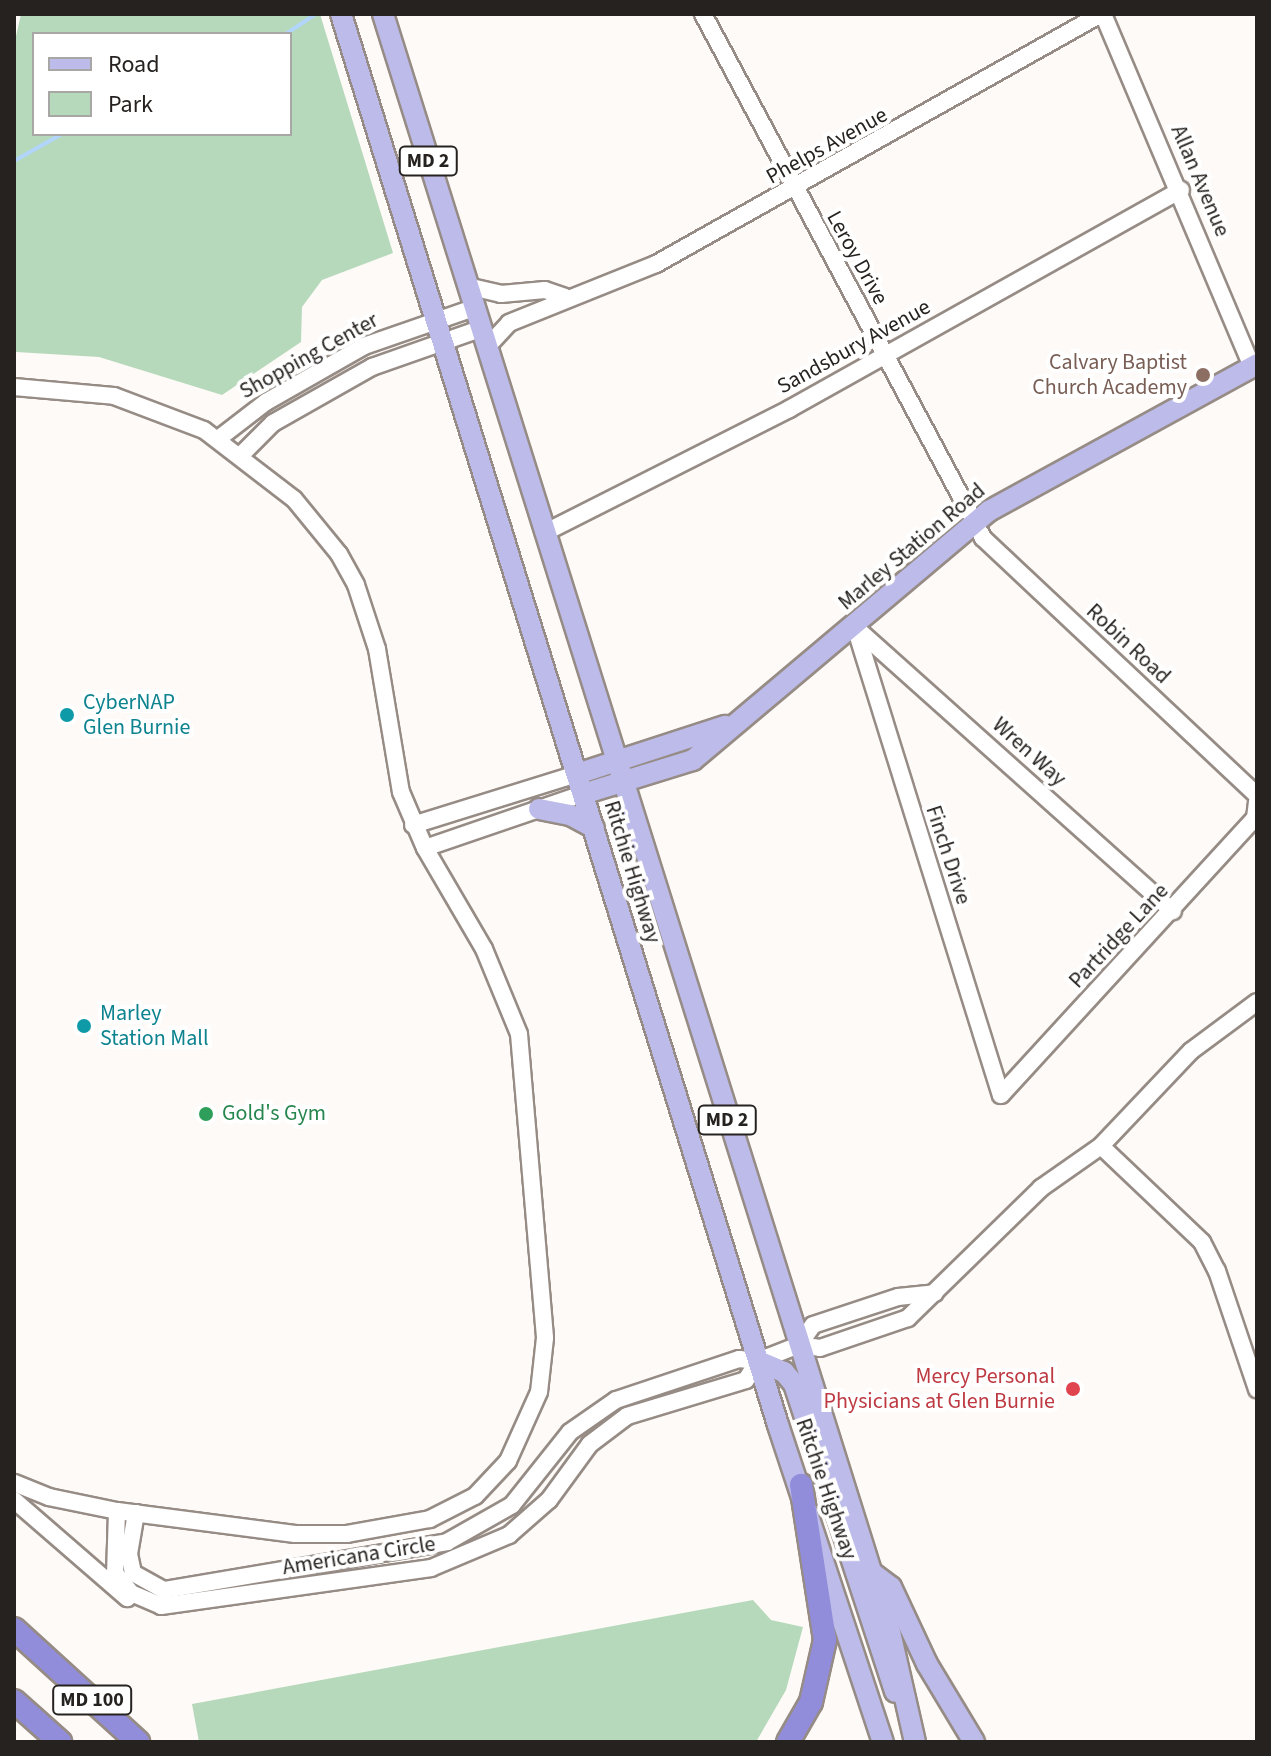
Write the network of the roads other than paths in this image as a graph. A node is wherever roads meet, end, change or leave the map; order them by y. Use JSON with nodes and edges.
{"nodes":[{"id":1,"x":341,"y":14,"type":"edge"},
{"id":2,"x":383,"y":14,"type":"edge"},
{"id":3,"x":703,"y":14,"type":"edge"},
{"id":4,"x":1102,"y":14,"type":"edge"},
{"id":5,"x":795,"y":189,"type":"junction"},
{"id":6,"x":1181,"y":190,"type":"junction"},
{"id":7,"x":467,"y":286,"type":"junction"},
{"id":8,"x":565,"y":297,"type":"junction"},
{"id":9,"x":474,"y":308,"type":"junction"},
{"id":10,"x":435,"y":318,"type":"junction"},
{"id":11,"x":483,"y":339,"type":"junction"},
{"id":12,"x":442,"y":340,"type":"junction"},
{"id":13,"x":885,"y":355,"type":"junction"},
{"id":14,"x":1255,"y":366,"type":"edge"},
{"id":15,"x":14,"y":387,"type":"edge"},
{"id":16,"x":218,"y":439,"type":"junction"},
{"id":17,"x":241,"y":455,"type":"junction"},
{"id":18,"x":976,"y":521,"type":"junction"},
{"id":19,"x":544,"y":533,"type":"junction"},
{"id":20,"x":855,"y":627,"type":"junction"},
{"id":21,"x":740,"y":721,"type":"junction"},
{"id":22,"x":616,"y":762,"type":"junction"},
{"id":23,"x":577,"y":774,"type":"junction"},
{"id":24,"x":622,"y":782,"type":"junction"},
{"id":25,"x":583,"y":794,"type":"junction"},
{"id":26,"x":1257,"y":798,"type":"edge"},
{"id":27,"x":539,"y":809,"type":"junction"},
{"id":28,"x":413,"y":825,"type":"junction"},
{"id":29,"x":594,"y":828,"type":"junction"},
{"id":30,"x":425,"y":848,"type":"junction"},
{"id":31,"x":1173,"y":911,"type":"junction"},
{"id":32,"x":1257,"y":1002,"type":"edge"},
{"id":33,"x":1001,"y":1095,"type":"joint"},
{"id":34,"x":1101,"y":1146,"type":"junction"},
{"id":35,"x":935,"y":1293,"type":"junction"},
{"id":36,"x":799,"y":1345,"type":"junction"},
{"id":37,"x":758,"y":1361,"type":"junction"},
{"id":38,"x":1255,"y":1379,"type":"edge"},
{"id":39,"x":14,"y":1483,"type":"edge"},
{"id":40,"x":801,"y":1485,"type":"junction"},
{"id":41,"x":14,"y":1500,"type":"edge"},
{"id":42,"x":117,"y":1511,"type":"junction"},
{"id":43,"x":136,"y":1513,"type":"junction"},
{"id":44,"x":871,"y":1572,"type":"junction"},
{"id":45,"x":161,"y":1606,"type":"junction"},
{"id":46,"x":14,"y":1629,"type":"edge"},
{"id":47,"x":46,"y":1659,"type":"junction"},
{"id":48,"x":14,"y":1701,"type":"edge"},
{"id":49,"x":909,"y":1721,"type":"junction"},
{"id":50,"x":60,"y":1742,"type":"edge"},
{"id":51,"x":138,"y":1742,"type":"edge"},
{"id":52,"x":159,"y":1742,"type":"edge"},
{"id":53,"x":788,"y":1742,"type":"edge"},
{"id":54,"x":883,"y":1742,"type":"edge"},
{"id":55,"x":915,"y":1742,"type":"edge"},
{"id":56,"x":974,"y":1742,"type":"edge"}],
"edges":[{"from":1,"to":10,"type":"main road","name":"Ritchie Highway","number":"MD 2"},
{"from":2,"to":7,"type":"main road","name":"Ritchie Highway","number":"MD 2"},
{"from":3,"to":5,"type":"street","name":"Leroy Drive"},
{"from":4,"to":5,"type":"street","name":"Phelps Avenue"},
{"from":4,"to":6,"type":"street","name":"Allan Avenue"},
{"from":5,"to":8,"type":"street","name":"Phelps Avenue"},
{"from":5,"to":13,"type":"street","name":"Leroy Drive"},
{"from":6,"to":13,"type":"street","name":"Sandsbury Avenue"},
{"from":6,"to":14,"type":"street","name":"Allan Avenue"},
{"from":7,"to":8,"type":"street","name":"Phelps Avenue"},
{"from":7,"to":9,"type":"main road","name":"Ritchie Highway","number":"MD 2"},
{"from":8,"to":11,"type":"street","name":"Phelps Avenue"},
{"from":9,"to":10,"type":"street","name":"Shopping Center"},
{"from":9,"to":11,"type":"main road","name":"Ritchie Highway","number":"MD 2"},
{"from":10,"to":12,"type":"main road","name":"Ritchie Highway","number":"MD 2"},
{"from":10,"to":16,"type":"street","name":"Shopping Center"},
{"from":11,"to":12,"type":"street","name":"Shopping Center"},
{"from":11,"to":19,"type":"main road","name":"Ritchie Highway","number":"MD 2"},
{"from":12,"to":17,"type":"street","name":"Shopping Center"},
{"from":12,"to":23,"type":"main road","name":"Ritchie Highway","number":"MD 2"},
{"from":13,"to":18,"type":"street","name":"Leroy Drive"},
{"from":13,"to":19,"type":"street","name":"Sandsbury Avenue"},
{"from":14,"to":18,"type":"main road","name":"Marley Station Road"},
{"from":15,"to":16,"type":"street"},
{"from":16,"to":17,"type":"street"},
{"from":17,"to":28,"type":"street"},
{"from":18,"to":20,"type":"main road","name":"Marley Station Road"},
{"from":18,"to":26,"type":"street","name":"Robin Road"},
{"from":19,"to":22,"type":"main road","name":"Ritchie Highway","number":"MD 2"},
{"from":20,"to":21,"type":"main road","name":"Marley Station Road"},
{"from":20,"to":31,"type":"street","name":"Wren Way"},
{"from":20,"to":33,"type":"street","name":"Finch Drive"},
{"from":21,"to":22,"type":"main road","name":"Marley Station Road"},
{"from":21,"to":24,"type":"main road","name":"Marley Station Road"},
{"from":22,"to":23,"type":"main road","name":"Marley Station Road"},
{"from":22,"to":24,"type":"main road","name":"Ritchie Highway","number":"MD 2"},
{"from":23,"to":25,"type":"main road","name":"Ritchie Highway","number":"MD 2"},
{"from":23,"to":28,"type":"street"},
{"from":24,"to":25,"type":"main road","name":"Marley Station Road"},
{"from":24,"to":36,"type":"main road","name":"Ritchie Highway","number":"MD 2"},
{"from":25,"to":27,"type":"street"},
{"from":25,"to":29,"type":"main road","name":"Ritchie Highway","number":"MD 2"},
{"from":26,"to":31,"type":"street","name":"Partridge Lane"},
{"from":27,"to":29,"type":"main road"},
{"from":27,"to":30,"type":"street"},
{"from":28,"to":30,"type":"street"},
{"from":29,"to":37,"type":"main road","name":"Ritchie Highway","number":"MD 2"},
{"from":30,"to":43,"type":"street"},
{"from":31,"to":33,"type":"street","name":"Partridge Lane"},
{"from":32,"to":34,"type":"street","name":"Americana Circle"},
{"from":34,"to":35,"type":"street","name":"Americana Circle"},
{"from":34,"to":38,"type":"street"},
{"from":35,"to":36,"type":"street","name":"Americana Circle"},
{"from":35,"to":36,"type":"street","name":"Americana Circle"},
{"from":36,"to":37,"type":"street","name":"Americana Circle"},
{"from":36,"to":44,"type":"main road","name":"Ritchie Highway","number":"MD 2"},
{"from":37,"to":40,"type":"main road","name":"Ritchie Highway","number":"MD 2"},
{"from":37,"to":43,"type":"street","name":"Americana Circle"},
{"from":37,"to":45,"type":"street","name":"Americana Circle"},
{"from":37,"to":49,"type":"main road"},
{"from":39,"to":42,"type":"street"},
{"from":40,"to":53,"type":"highway"},
{"from":40,"to":54,"type":"main road","name":"Ritchie Highway","number":"MD 2"},
{"from":41,"to":45,"type":"street"},
{"from":42,"to":43,"type":"street"},
{"from":42,"to":45,"type":"street"},
{"from":44,"to":49,"type":"main road","name":"Ritchie Highway","number":"MD 2"},
{"from":44,"to":56,"type":"main road"},
{"from":46,"to":47,"type":"highway","number":"MD 100"},
{"from":47,"to":51,"type":"highway","number":"MD 100"},
{"from":47,"to":52,"type":"highway"},
{"from":48,"to":50,"type":"highway","number":"MD 100"},
{"from":49,"to":55,"type":"main road","name":"Ritchie Highway","number":"MD 2"}]}
